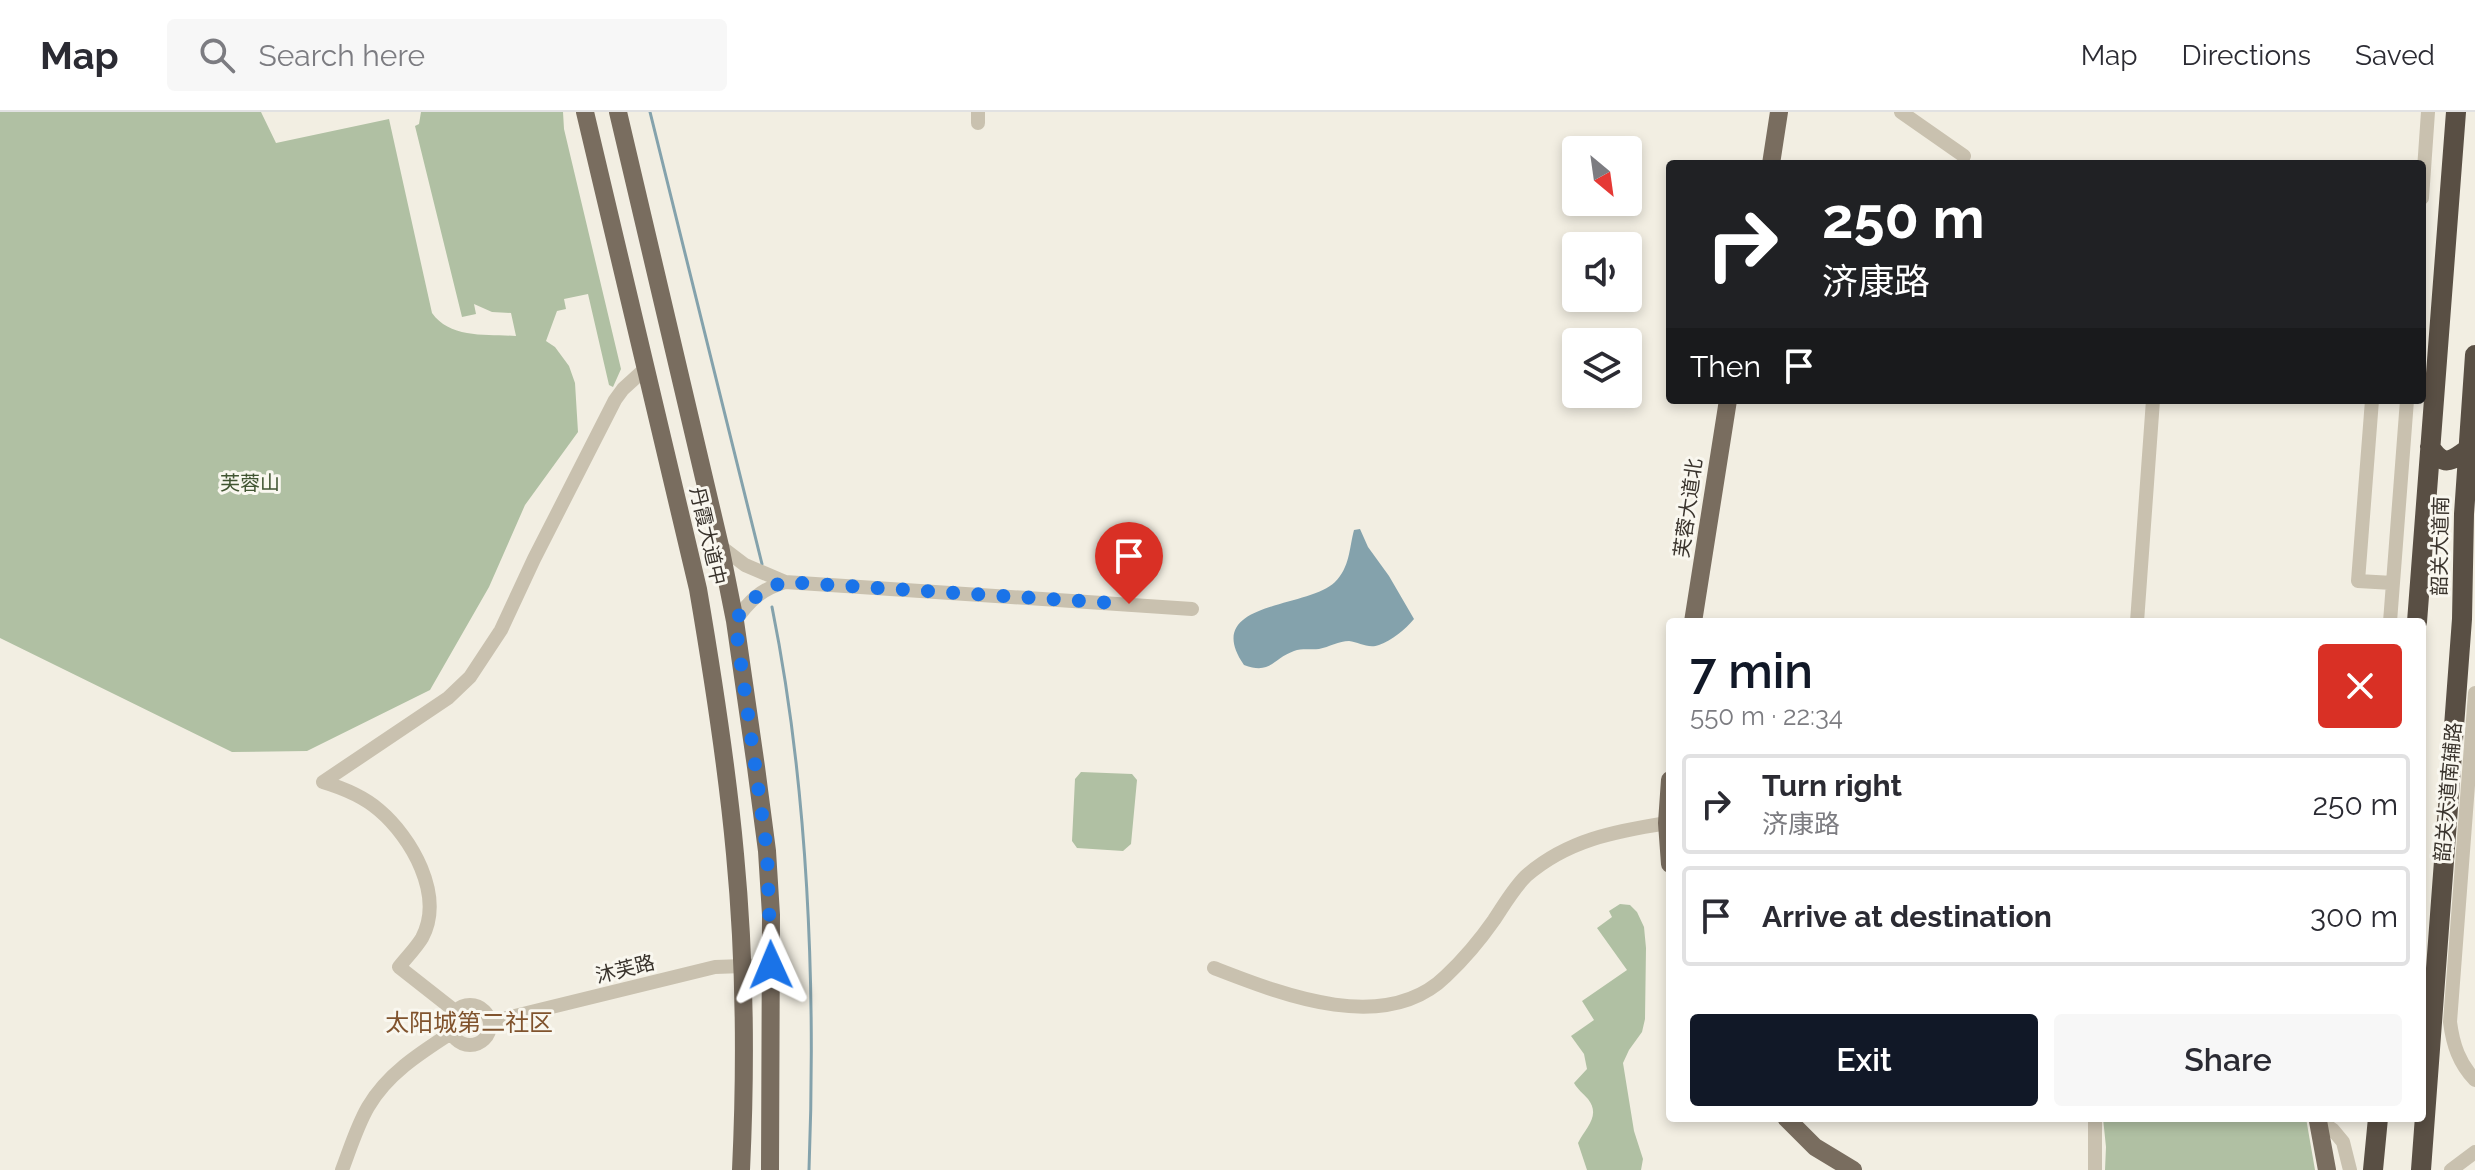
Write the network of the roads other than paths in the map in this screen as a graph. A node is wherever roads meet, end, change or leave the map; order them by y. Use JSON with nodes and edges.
{"nodes":[{"id":1,"x":585,"y":112,"type":"edge"},
{"id":2,"x":618,"y":112,"type":"edge"},
{"id":3,"x":1779,"y":112,"type":"edge"},
{"id":4,"x":1901,"y":112,"type":"edge"},
{"id":5,"x":2428,"y":112,"type":"edge"},
{"id":6,"x":2456,"y":112,"type":"edge"},
{"id":7,"x":1964,"y":156,"type":"dead end"},
{"id":8,"x":1772,"y":160,"type":"edge"},
{"id":9,"x":2425,"y":160,"type":"edge"},
{"id":10,"x":2475,"y":355,"type":"edge"},
{"id":11,"x":645,"y":369,"type":"junction"},
{"id":12,"x":1727,"y":404,"type":"edge"},
{"id":13,"x":2153,"y":404,"type":"edge"},
{"id":14,"x":2372,"y":404,"type":"edge"},
{"id":15,"x":2407,"y":404,"type":"edge"},
{"id":16,"x":2430,"y":447,"type":"junction"},
{"id":17,"x":2468,"y":449,"type":"junction"},
{"id":18,"x":2464,"y":514,"type":"junction"},
{"id":19,"x":2425,"y":517,"type":"junction"},
{"id":20,"x":720,"y":546,"type":"junction"},
{"id":21,"x":785,"y":582,"type":"junction"},
{"id":22,"x":2393,"y":583,"type":"junction"},
{"id":23,"x":1192,"y":609,"type":"dead end"},
{"id":24,"x":1694,"y":618,"type":"edge"},
{"id":25,"x":2137,"y":618,"type":"edge"},
{"id":26,"x":2390,"y":618,"type":"edge"},
{"id":27,"x":2417,"y":618,"type":"edge"},
{"id":28,"x":735,"y":621,"type":"junction"},
{"id":29,"x":2475,"y":693,"type":"edge"},
{"id":30,"x":1666,"y":823,"type":"edge"},
{"id":31,"x":741,"y":965,"type":"junction"},
{"id":32,"x":771,"y":965,"type":"junction"},
{"id":33,"x":1214,"y":968,"type":"dead end"},
{"id":34,"x":455,"y":1011,"type":"junction"},
{"id":35,"x":490,"y":1022,"type":"junction"},
{"id":36,"x":451,"y":1033,"type":"junction"},
{"id":37,"x":2475,"y":1080,"type":"edge"},
{"id":38,"x":2426,"y":1103,"type":"edge"},
{"id":39,"x":1790,"y":1122,"type":"edge"},
{"id":40,"x":2095,"y":1122,"type":"edge"},
{"id":41,"x":2318,"y":1122,"type":"edge"},
{"id":42,"x":2321,"y":1122,"type":"edge"},
{"id":43,"x":2378,"y":1122,"type":"edge"},
{"id":44,"x":2425,"y":1122,"type":"edge"},
{"id":45,"x":2475,"y":1152,"type":"edge"},
{"id":46,"x":342,"y":1170,"type":"edge"},
{"id":47,"x":741,"y":1170,"type":"edge"},
{"id":48,"x":770,"y":1170,"type":"edge"},
{"id":49,"x":1853,"y":1170,"type":"edge"},
{"id":50,"x":2095,"y":1170,"type":"edge"},
{"id":51,"x":2327,"y":1170,"type":"edge"},
{"id":52,"x":2350,"y":1170,"type":"edge"},
{"id":53,"x":2373,"y":1170,"type":"edge"},
{"id":54,"x":2421,"y":1170,"type":"edge"},
{"id":55,"x":2451,"y":1170,"type":"edge"}],
"edges":[{"from":1,"to":11,"type":"main road","name":"丹霞大道中"},
{"from":2,"to":20,"type":"main road","name":"丹霞大道中"},
{"from":3,"to":8,"type":"main road"},
{"from":4,"to":7,"type":"street"},
{"from":5,"to":9,"type":"street"},
{"from":6,"to":16,"type":"highway","name":"韶关大道南"},
{"from":10,"to":17,"type":"highway","name":"韶关大道南"},
{"from":11,"to":31,"type":"main road","name":"丹霞大道中"},
{"from":11,"to":34,"type":"street"},
{"from":12,"to":24,"type":"main road","name":"芙蓉大道北"},
{"from":13,"to":25,"type":"street"},
{"from":14,"to":22,"type":"street"},
{"from":15,"to":22,"type":"street"},
{"from":16,"to":17,"type":"highway"},
{"from":16,"to":19,"type":"highway","name":"韶关大道南"},
{"from":17,"to":18,"type":"highway","name":"韶关大道南"},
{"from":18,"to":19,"type":"highway"},
{"from":18,"to":38,"type":"highway","name":"韶关大道南"},
{"from":19,"to":27,"type":"highway","name":"韶关大道南"},
{"from":20,"to":21,"type":"street"},
{"from":20,"to":28,"type":"main road","name":"丹霞大道中"},
{"from":21,"to":23,"type":"street"},
{"from":21,"to":28,"type":"street"},
{"from":22,"to":26,"type":"street"},
{"from":28,"to":32,"type":"main road","name":"丹霞大道中"},
{"from":29,"to":37,"type":"street","name":"韶关大道南辅路"},
{"from":30,"to":33,"type":"street"},
{"from":31,"to":32,"type":"street","name":"沐芙路"},
{"from":31,"to":35,"type":"street","name":"沐芙路"},
{"from":31,"to":47,"type":"main road","name":"丹霞大道中"},
{"from":32,"to":48,"type":"main road","name":"丹霞大道中"},
{"from":34,"to":35,"type":"street"},
{"from":34,"to":36,"type":"street"},
{"from":35,"to":36,"type":"street"},
{"from":36,"to":46,"type":"street"},
{"from":39,"to":49,"type":"main road"},
{"from":40,"to":50,"type":"street"},
{"from":41,"to":51,"type":"main road"},
{"from":42,"to":52,"type":"street"},
{"from":43,"to":53,"type":"highway"},
{"from":44,"to":54,"type":"highway","name":"韶关大道南"},
{"from":45,"to":55,"type":"street"}]}
